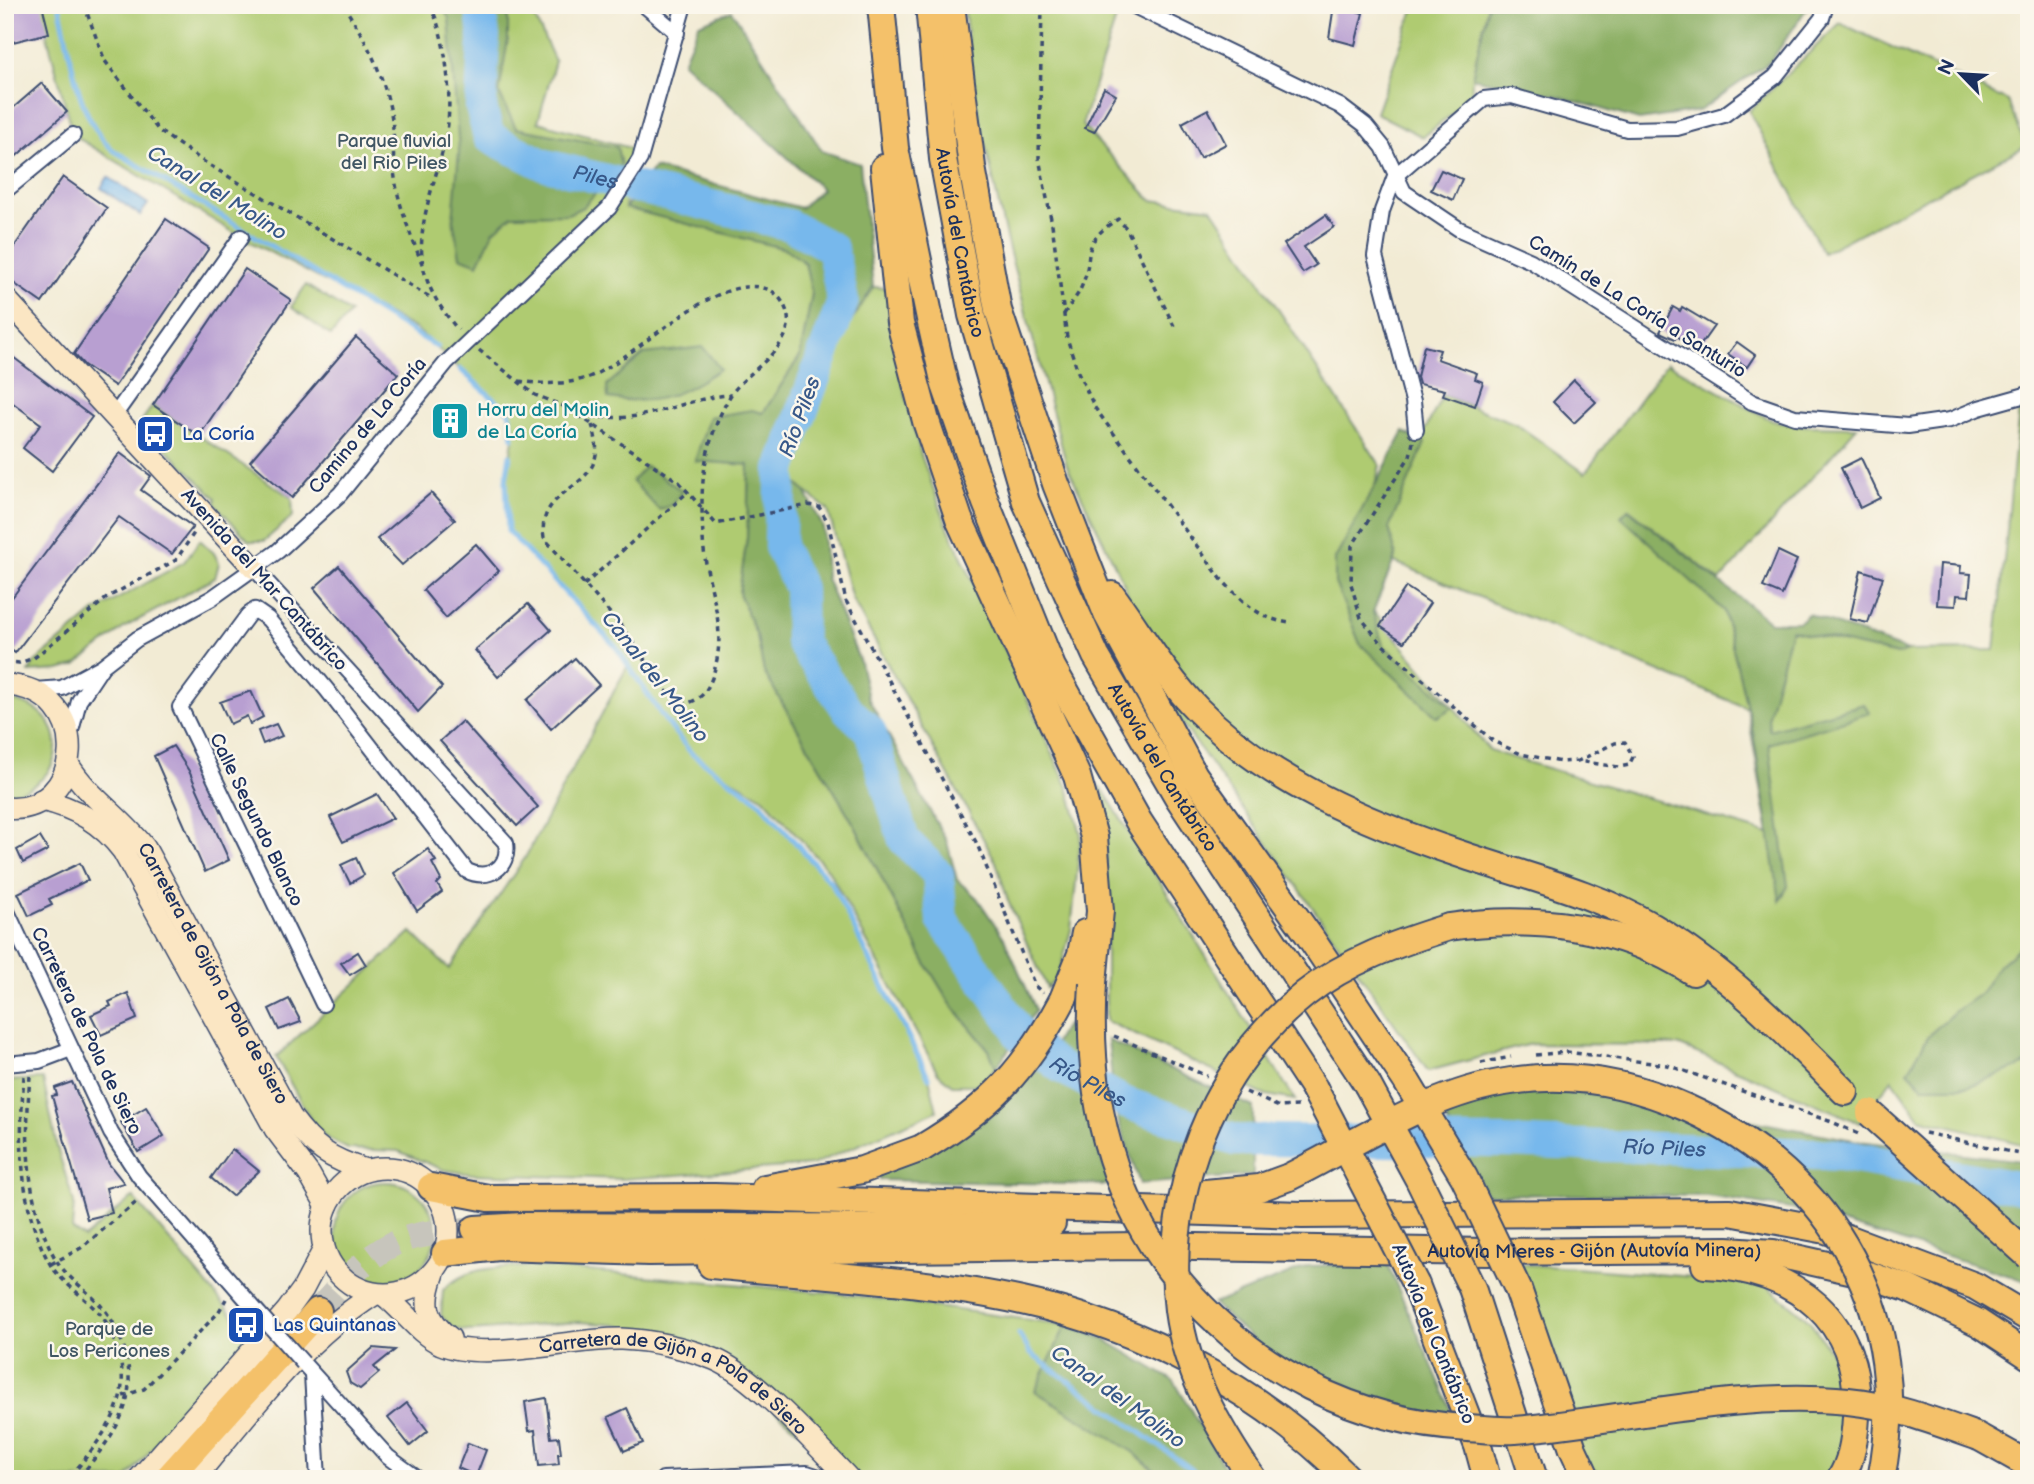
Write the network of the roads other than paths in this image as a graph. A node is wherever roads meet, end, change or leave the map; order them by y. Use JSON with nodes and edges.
{"nodes":[{"id":1,"x":644,"y":5,"type":"edge"},
{"id":2,"x":684,"y":5,"type":"edge"},
{"id":3,"x":880,"y":5,"type":"edge"},
{"id":4,"x":929,"y":5,"type":"edge"},
{"id":5,"x":951,"y":5,"type":"edge"},
{"id":6,"x":1132,"y":5,"type":"edge"},
{"id":7,"x":1826,"y":5,"type":"edge"},
{"id":8,"x":677,"y":33,"type":"junction"},
{"id":9,"x":73,"y":135,"type":"dead end"},
{"id":10,"x":1395,"y":176,"type":"junction"},
{"id":11,"x":5,"y":191,"type":"edge"},
{"id":12,"x":241,"y":237,"type":"dead end"},
{"id":13,"x":5,"y":298,"type":"edge"},
{"id":14,"x":2029,"y":394,"type":"edge"},
{"id":15,"x":119,"y":409,"type":"dead end"},
{"id":16,"x":1416,"y":430,"type":"road end"},
{"id":17,"x":1056,"y":484,"type":"junction"},
{"id":18,"x":254,"y":568,"type":"junction"},
{"id":19,"x":215,"y":658,"type":"joint"},
{"id":20,"x":101,"y":667,"type":"junction"},
{"id":21,"x":5,"y":685,"type":"edge"},
{"id":22,"x":35,"y":690,"type":"junction"},
{"id":23,"x":70,"y":735,"type":"junction"},
{"id":24,"x":68,"y":764,"type":"junction"},
{"id":25,"x":41,"y":800,"type":"junction"},
{"id":26,"x":7,"y":812,"type":"edge"},
{"id":27,"x":1094,"y":837,"type":"junction"},
{"id":28,"x":5,"y":907,"type":"edge"},
{"id":29,"x":323,"y":1004,"type":"dead end"},
{"id":30,"x":71,"y":1049,"type":"junction"},
{"id":31,"x":5,"y":1064,"type":"edge"},
{"id":32,"x":1845,"y":1092,"type":"junction"},
{"id":33,"x":366,"y":1170,"type":"junction"},
{"id":34,"x":431,"y":1187,"type":"junction"},
{"id":35,"x":714,"y":1197,"type":"junction"},
{"id":36,"x":327,"y":1206,"type":"junction"},
{"id":37,"x":954,"y":1216,"type":"junction"},
{"id":38,"x":475,"y":1229,"type":"tunnel mouth"},
{"id":39,"x":1139,"y":1246,"type":"junction"},
{"id":40,"x":324,"y":1249,"type":"junction"},
{"id":41,"x":648,"y":1252,"type":"junction"},
{"id":42,"x":1486,"y":1252,"type":"junction"},
{"id":43,"x":2029,"y":1256,"type":"edge"},
{"id":44,"x":440,"y":1262,"type":"junction"},
{"id":45,"x":380,"y":1295,"type":"junction"},
{"id":46,"x":318,"y":1311,"type":"tunnel mouth"},
{"id":47,"x":2029,"y":1318,"type":"edge"},
{"id":48,"x":474,"y":1349,"type":"junction"},
{"id":49,"x":2029,"y":1356,"type":"edge"},
{"id":50,"x":307,"y":1369,"type":"junction"},
{"id":51,"x":2029,"y":1465,"type":"edge"},
{"id":52,"x":139,"y":1479,"type":"edge"},
{"id":53,"x":167,"y":1479,"type":"edge"},
{"id":54,"x":194,"y":1479,"type":"edge"},
{"id":55,"x":318,"y":1479,"type":"edge"},
{"id":56,"x":418,"y":1479,"type":"edge"},
{"id":57,"x":663,"y":1479,"type":"edge"},
{"id":58,"x":825,"y":1479,"type":"edge"},
{"id":59,"x":849,"y":1479,"type":"edge"},
{"id":60,"x":1253,"y":1479,"type":"edge"},
{"id":61,"x":1349,"y":1479,"type":"edge"},
{"id":62,"x":1487,"y":1479,"type":"edge"},
{"id":63,"x":1534,"y":1479,"type":"edge"},
{"id":64,"x":1587,"y":1479,"type":"edge"},
{"id":65,"x":1840,"y":1479,"type":"edge"},
{"id":66,"x":1881,"y":1479,"type":"edge"}],
"edges":[{"from":1,"to":8,"type":"street"},
{"from":2,"to":8,"type":"street"},
{"from":3,"to":27,"type":"highway"},
{"from":3,"to":62,"type":"highway","name":"Autovía del Cantábrico","bridge":true},
{"from":4,"to":63,"type":"highway","name":"Autovía del Cantábrico","bridge":true},
{"from":5,"to":17,"type":"highway"},
{"from":6,"to":10,"type":"street","name":"Camín de La Coría a Santurio"},
{"from":7,"to":10,"type":"street"},
{"from":8,"to":18,"type":"street","name":"Camino de La Coría"},
{"from":9,"to":11,"type":"street"},
{"from":10,"to":14,"type":"street","name":"Camín de La Coría a Santurio"},
{"from":10,"to":16,"type":"street"},
{"from":12,"to":15,"type":"street"},
{"from":13,"to":18,"type":"main road","name":"Avenida del Mar Cantábrico"},
{"from":17,"to":32,"type":"highway"},
{"from":17,"to":64,"type":"highway","bridge":true},
{"from":18,"to":19,"type":"street","name":"Avenida del Mar Cantábrico"},
{"from":18,"to":20,"type":"street","name":"Camino de La Coría"},
{"from":19,"to":29,"type":"street","name":"Calle Segundo Blanco"},
{"from":20,"to":22,"type":"street","name":"Camino de La Coría"},
{"from":20,"to":23,"type":"street","name":"Camino de La Coría"},
{"from":21,"to":22,"type":"main road"},
{"from":22,"to":23,"type":"main road"},
{"from":23,"to":24,"type":"main road"},
{"from":24,"to":25,"type":"main road"},
{"from":24,"to":33,"type":"main road","name":"Carretera de Gijón a Pola de Siero"},
{"from":25,"to":26,"type":"main road"},
{"from":25,"to":36,"type":"main road","name":"Carretera de Gijón a Pola de Siero"},
{"from":27,"to":35,"type":"highway","bridge":true},
{"from":27,"to":51,"type":"highway","bridge":true},
{"from":28,"to":30,"type":"street","name":"Carretera de Pola de Siero"},
{"from":30,"to":31,"type":"street"},
{"from":30,"to":50,"type":"street","name":"Carretera de Pola de Siero","bridge":true},
{"from":32,"to":43,"type":"highway","bridge":true},
{"from":32,"to":60,"type":"highway","bridge":true},
{"from":33,"to":34,"type":"main road"},
{"from":33,"to":36,"type":"main road"},
{"from":34,"to":35,"type":"highway"},
{"from":34,"to":44,"type":"main road"},
{"from":35,"to":37,"type":"highway"},
{"from":36,"to":40,"type":"main road"},
{"from":37,"to":38,"type":"highway"},
{"from":37,"to":39,"type":"highway"},
{"from":37,"to":47,"type":"highway","name":"Autovía Mieres - Gijón (Autovía Minera)"},
{"from":37,"to":66,"type":"highway","bridge":true},
{"from":39,"to":41,"type":"highway"},
{"from":39,"to":42,"type":"highway","name":"Autovía Mieres - Gijón (Autovía Minera)"},
{"from":40,"to":45,"type":"main road"},
{"from":40,"to":52,"type":"main road"},
{"from":41,"to":44,"type":"highway"},
{"from":41,"to":61,"type":"highway"},
{"from":42,"to":49,"type":"highway","name":"Autovía Mieres - Gijón (Autovía Minera)"},
{"from":42,"to":65,"type":"highway"},
{"from":44,"to":45,"type":"main road"},
{"from":44,"to":48,"type":"main road"},
{"from":45,"to":48,"type":"main road","name":"Carretera de Gijón a Pola de Siero"},
{"from":45,"to":54,"type":"main road"},
{"from":46,"to":53,"type":"highway"},
{"from":48,"to":59,"type":"main road","name":"Carretera de Gijón a Pola de Siero"},
{"from":50,"to":55,"type":"street"},
{"from":50,"to":56,"type":"street","name":"Carretera de Pola de Siero"},
{"from":57,"to":58,"type":"street"}]}
